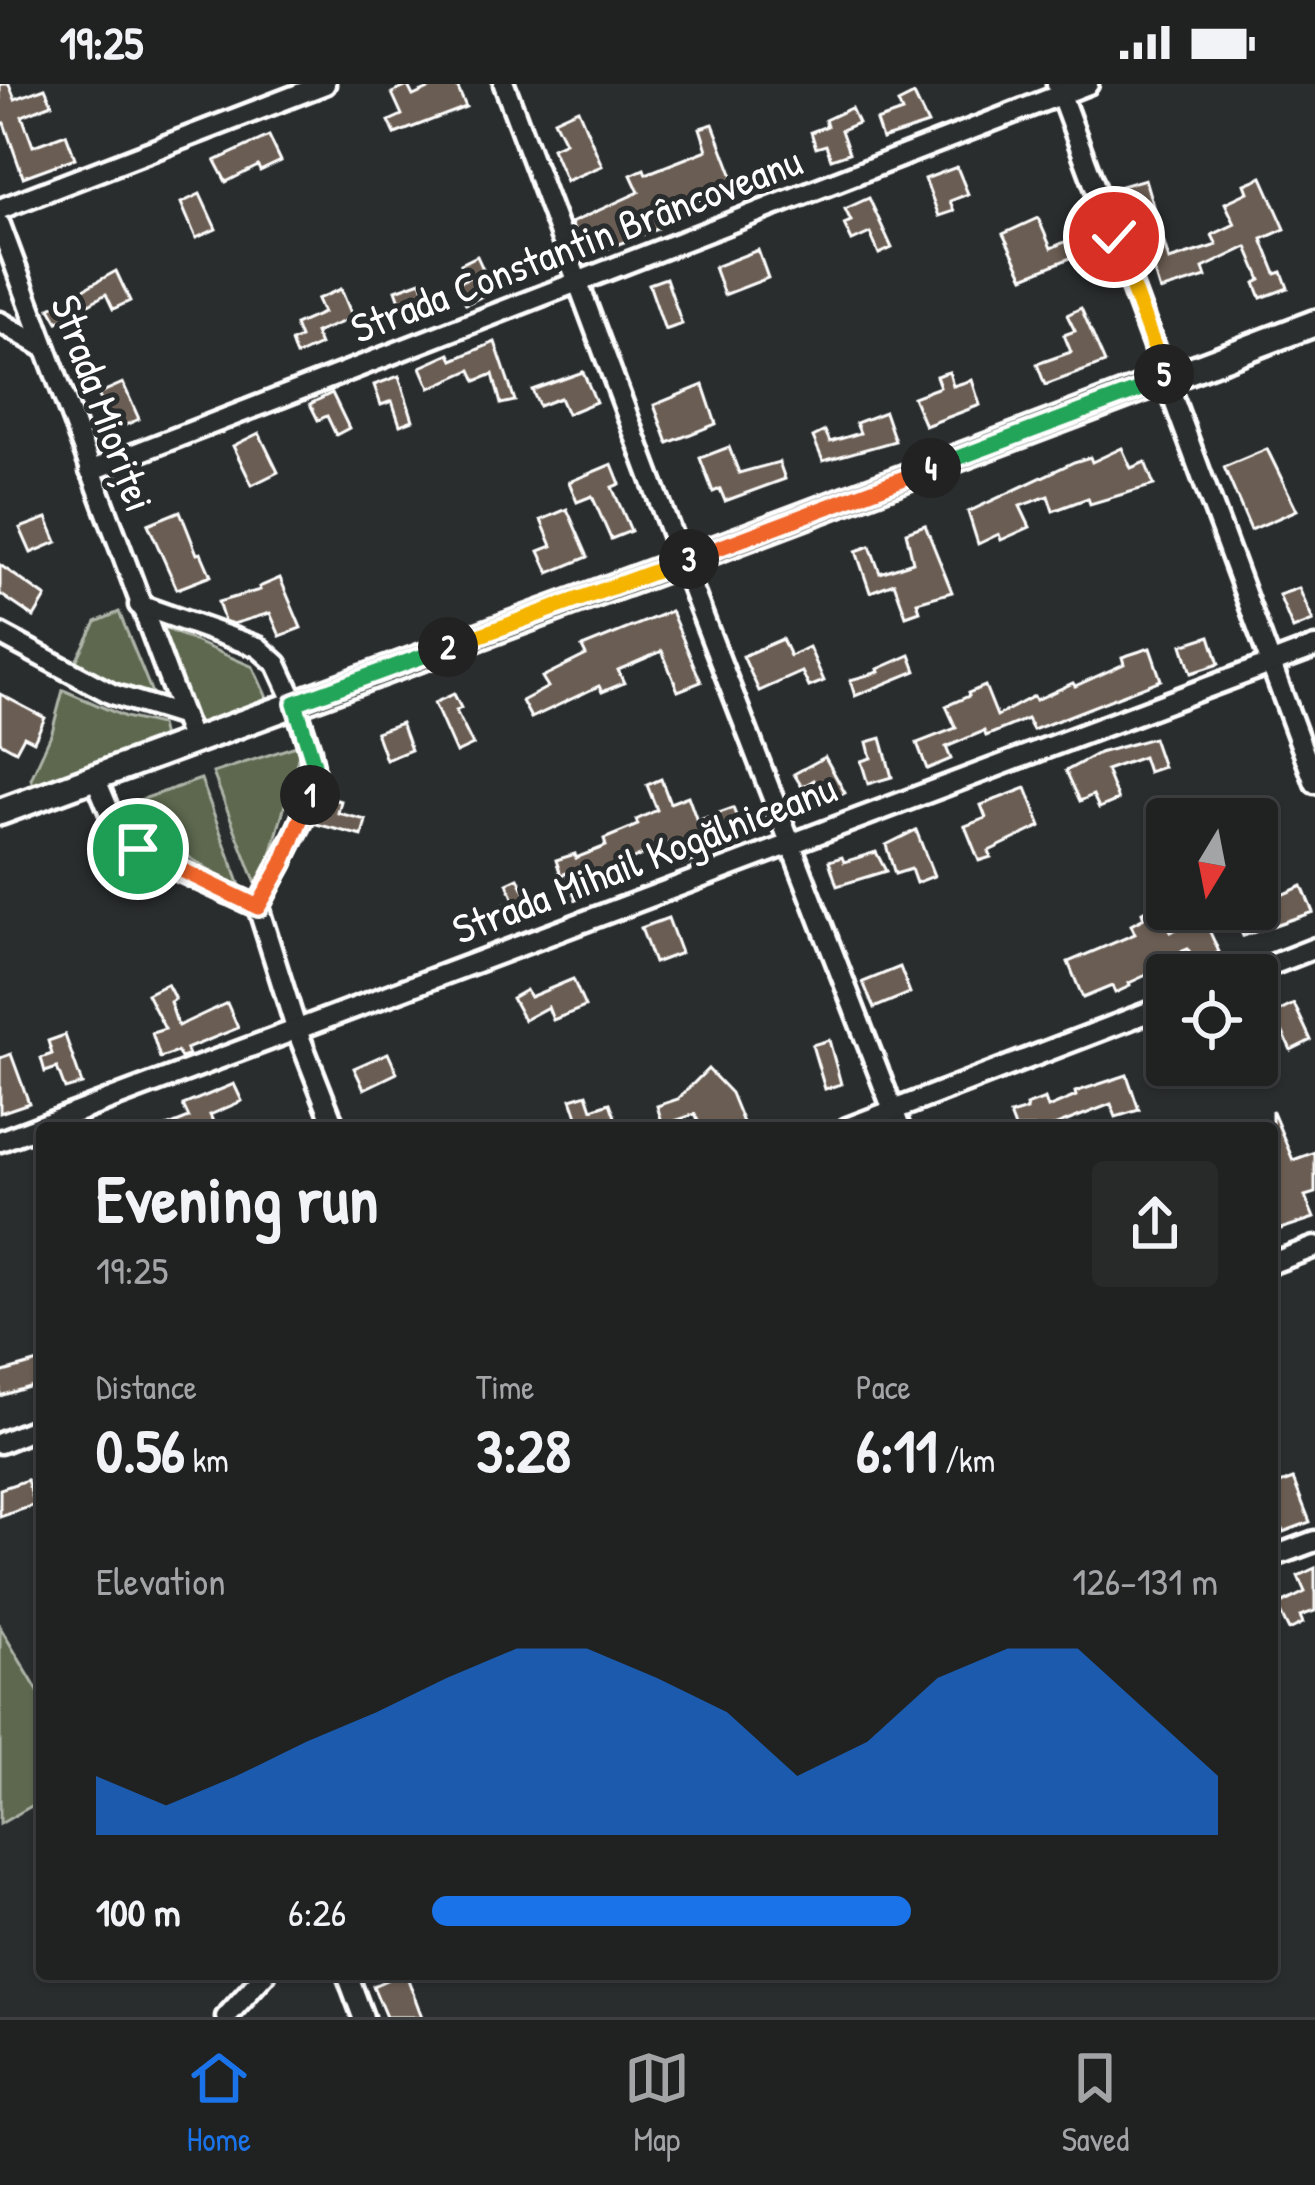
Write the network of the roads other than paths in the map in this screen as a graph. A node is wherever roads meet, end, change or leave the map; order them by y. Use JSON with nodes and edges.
{"nodes":[{"id":1,"x":325,"y":84,"type":"edge"},
{"id":2,"x":504,"y":84,"type":"edge"},
{"id":3,"x":1088,"y":84,"type":"edge"},
{"id":4,"x":1059,"y":89,"type":"edge"},
{"id":5,"x":0,"y":209,"type":"edge"},
{"id":6,"x":2,"y":238,"type":"edge"},
{"id":7,"x":579,"y":283,"type":"junction"},
{"id":8,"x":0,"y":322,"type":"edge"},
{"id":9,"x":1315,"y":323,"type":"edge"},
{"id":10,"x":43,"y":347,"type":"junction"},
{"id":11,"x":1166,"y":380,"type":"junction"},
{"id":12,"x":90,"y":471,"type":"junction"},
{"id":13,"x":682,"y":562,"type":"junction"},
{"id":14,"x":139,"y":604,"type":"junction"},
{"id":15,"x":0,"y":634,"type":"edge"},
{"id":16,"x":1315,"y":647,"type":"edge"},
{"id":17,"x":1270,"y":663,"type":"junction"},
{"id":18,"x":295,"y":703,"type":"junction"},
{"id":19,"x":180,"y":715,"type":"junction"},
{"id":20,"x":192,"y":741,"type":"junction"},
{"id":21,"x":95,"y":777,"type":"junction"},
{"id":22,"x":1315,"y":783,"type":"edge"},
{"id":23,"x":0,"y":812,"type":"edge"},
{"id":24,"x":790,"y":841,"type":"junction"},
{"id":25,"x":258,"y":907,"type":"junction"},
{"id":26,"x":1315,"y":948,"type":"edge"},
{"id":27,"x":1278,"y":962,"type":"edge"},
{"id":28,"x":1146,"y":1015,"type":"edge"},
{"id":29,"x":296,"y":1028,"type":"junction"},
{"id":30,"x":897,"y":1119,"type":"edge"},
{"id":31,"x":50,"y":1122,"type":"edge"},
{"id":32,"x":333,"y":1122,"type":"edge"},
{"id":33,"x":36,"y":1127,"type":"edge"},
{"id":34,"x":0,"y":1141,"type":"edge"},
{"id":35,"x":1315,"y":1246,"type":"edge"},
{"id":36,"x":1278,"y":1261,"type":"edge"},
{"id":37,"x":36,"y":1428,"type":"edge"},
{"id":38,"x":0,"y":1443,"type":"edge"},
{"id":39,"x":1315,"y":1541,"type":"edge"},
{"id":40,"x":1278,"y":1555,"type":"edge"},
{"id":41,"x":260,"y":1980,"type":"edge"},
{"id":42,"x":349,"y":1980,"type":"edge"},
{"id":43,"x":226,"y":2017,"type":"edge"},
{"id":44,"x":363,"y":2017,"type":"edge"}],
"edges":[{"from":1,"to":5,"type":"street"},
{"from":2,"to":7,"type":"street"},
{"from":3,"to":4,"type":"street","name":"Strada Constantin Brâncoveanu"},
{"from":4,"to":7,"type":"street","name":"Strada Constantin Brâncoveanu"},
{"from":4,"to":11,"type":"street"},
{"from":6,"to":10,"type":"street","name":"Strada Mioriței"},
{"from":7,"to":12,"type":"street","name":"Strada Constantin Brâncoveanu"},
{"from":7,"to":13,"type":"street"},
{"from":8,"to":10,"type":"street"},
{"from":9,"to":11,"type":"main road"},
{"from":10,"to":12,"type":"street","name":"Strada Mioriței"},
{"from":11,"to":13,"type":"main road"},
{"from":11,"to":17,"type":"street"},
{"from":12,"to":14,"type":"street","name":"Strada Mioriței"},
{"from":13,"to":18,"type":"main road"},
{"from":13,"to":24,"type":"street"},
{"from":14,"to":18,"type":"street"},
{"from":14,"to":19,"type":"street","name":"Strada Mioriței"},
{"from":15,"to":19,"type":"street"},
{"from":16,"to":17,"type":"street","name":"Strada Mihail Kogălniceanu"},
{"from":17,"to":22,"type":"street"},
{"from":17,"to":24,"type":"street","name":"Strada Mihail Kogălniceanu"},
{"from":18,"to":20,"type":"main road"},
{"from":18,"to":25,"type":"street"},
{"from":19,"to":20,"type":"street","name":"Strada Mioriței"},
{"from":20,"to":21,"type":"main road"},
{"from":21,"to":23,"type":"main road"},
{"from":21,"to":25,"type":"street"},
{"from":24,"to":29,"type":"street","name":"Strada Mihail Kogălniceanu"},
{"from":24,"to":30,"type":"street"},
{"from":25,"to":29,"type":"street"},
{"from":26,"to":27,"type":"street"},
{"from":28,"to":30,"type":"street"},
{"from":29,"to":31,"type":"street","name":"Strada Mihail Kogălniceanu"},
{"from":29,"to":32,"type":"street"},
{"from":33,"to":34,"type":"street","name":"Strada Mihail Kogălniceanu"},
{"from":35,"to":36,"type":"street"},
{"from":37,"to":38,"type":"street"},
{"from":39,"to":40,"type":"street"},
{"from":41,"to":43,"type":"street"},
{"from":42,"to":44,"type":"street"}]}
